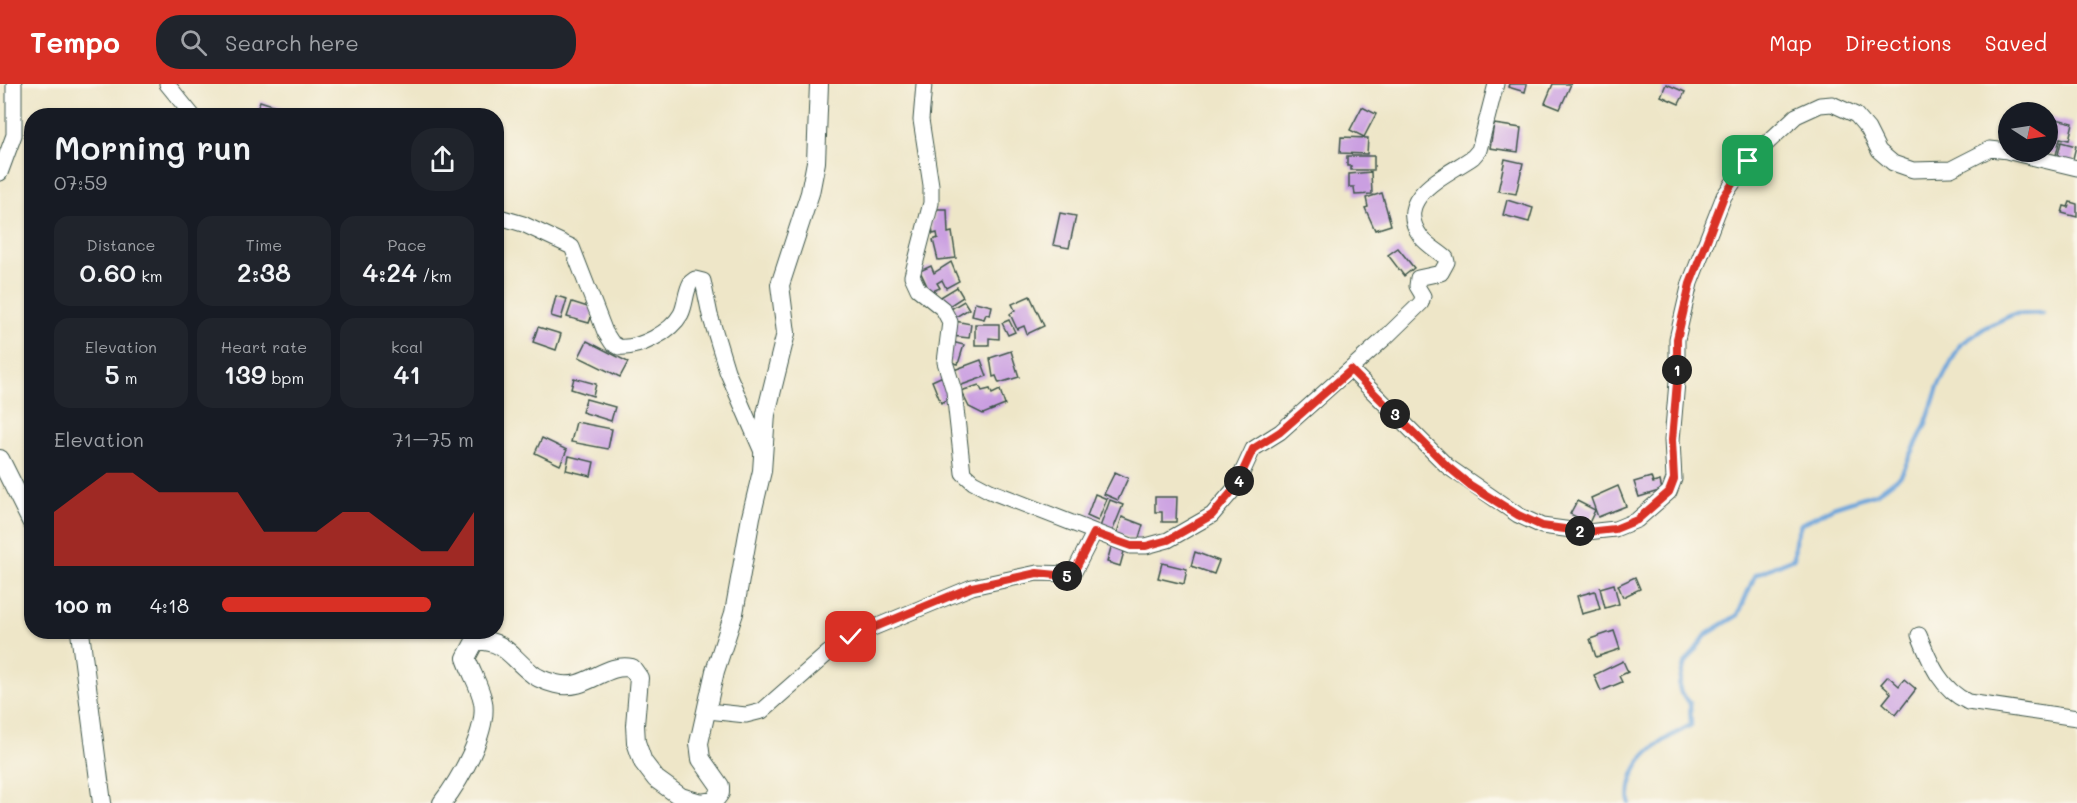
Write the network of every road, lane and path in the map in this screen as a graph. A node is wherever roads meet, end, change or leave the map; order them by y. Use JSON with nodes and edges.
{"nodes":[{"id":1,"x":14,"y":84,"type":"edge"},
{"id":2,"x":167,"y":84,"type":"edge"},
{"id":3,"x":819,"y":84,"type":"edge"},
{"id":4,"x":924,"y":84,"type":"edge"},
{"id":5,"x":1496,"y":84,"type":"edge"},
{"id":6,"x":186,"y":108,"type":"edge"},
{"id":7,"x":1998,"y":150,"type":"edge"},
{"id":8,"x":2053,"y":162,"type":"edge"},
{"id":9,"x":2077,"y":168,"type":"edge"},
{"id":10,"x":0,"y":173,"type":"edge"},
{"id":11,"x":504,"y":218,"type":"edge"},
{"id":12,"x":1351,"y":370,"type":"junction"},
{"id":13,"x":763,"y":454,"type":"junction"},
{"id":14,"x":0,"y":459,"type":"edge"},
{"id":15,"x":24,"y":507,"type":"edge"},
{"id":16,"x":1094,"y":533,"type":"junction"},
{"id":17,"x":1918,"y":635,"type":"dead end"},
{"id":18,"x":81,"y":639,"type":"edge"},
{"id":19,"x":708,"y":711,"type":"junction"},
{"id":20,"x":2077,"y":718,"type":"edge"},
{"id":21,"x":102,"y":803,"type":"edge"},
{"id":22,"x":442,"y":803,"type":"edge"}],
"edges":[{"from":1,"to":10,"type":"street"},
{"from":2,"to":6,"type":"street"},
{"from":3,"to":13,"type":"street"},
{"from":4,"to":16,"type":"street"},
{"from":5,"to":12,"type":"street"},
{"from":7,"to":12,"type":"street"},
{"from":8,"to":9,"type":"street"},
{"from":11,"to":13,"type":"street"},
{"from":12,"to":16,"type":"street"},
{"from":13,"to":19,"type":"street"},
{"from":14,"to":15,"type":"street"},
{"from":16,"to":19,"type":"street"},
{"from":17,"to":20,"type":"street"},
{"from":18,"to":21,"type":"street"},
{"from":19,"to":22,"type":"street"}]}
